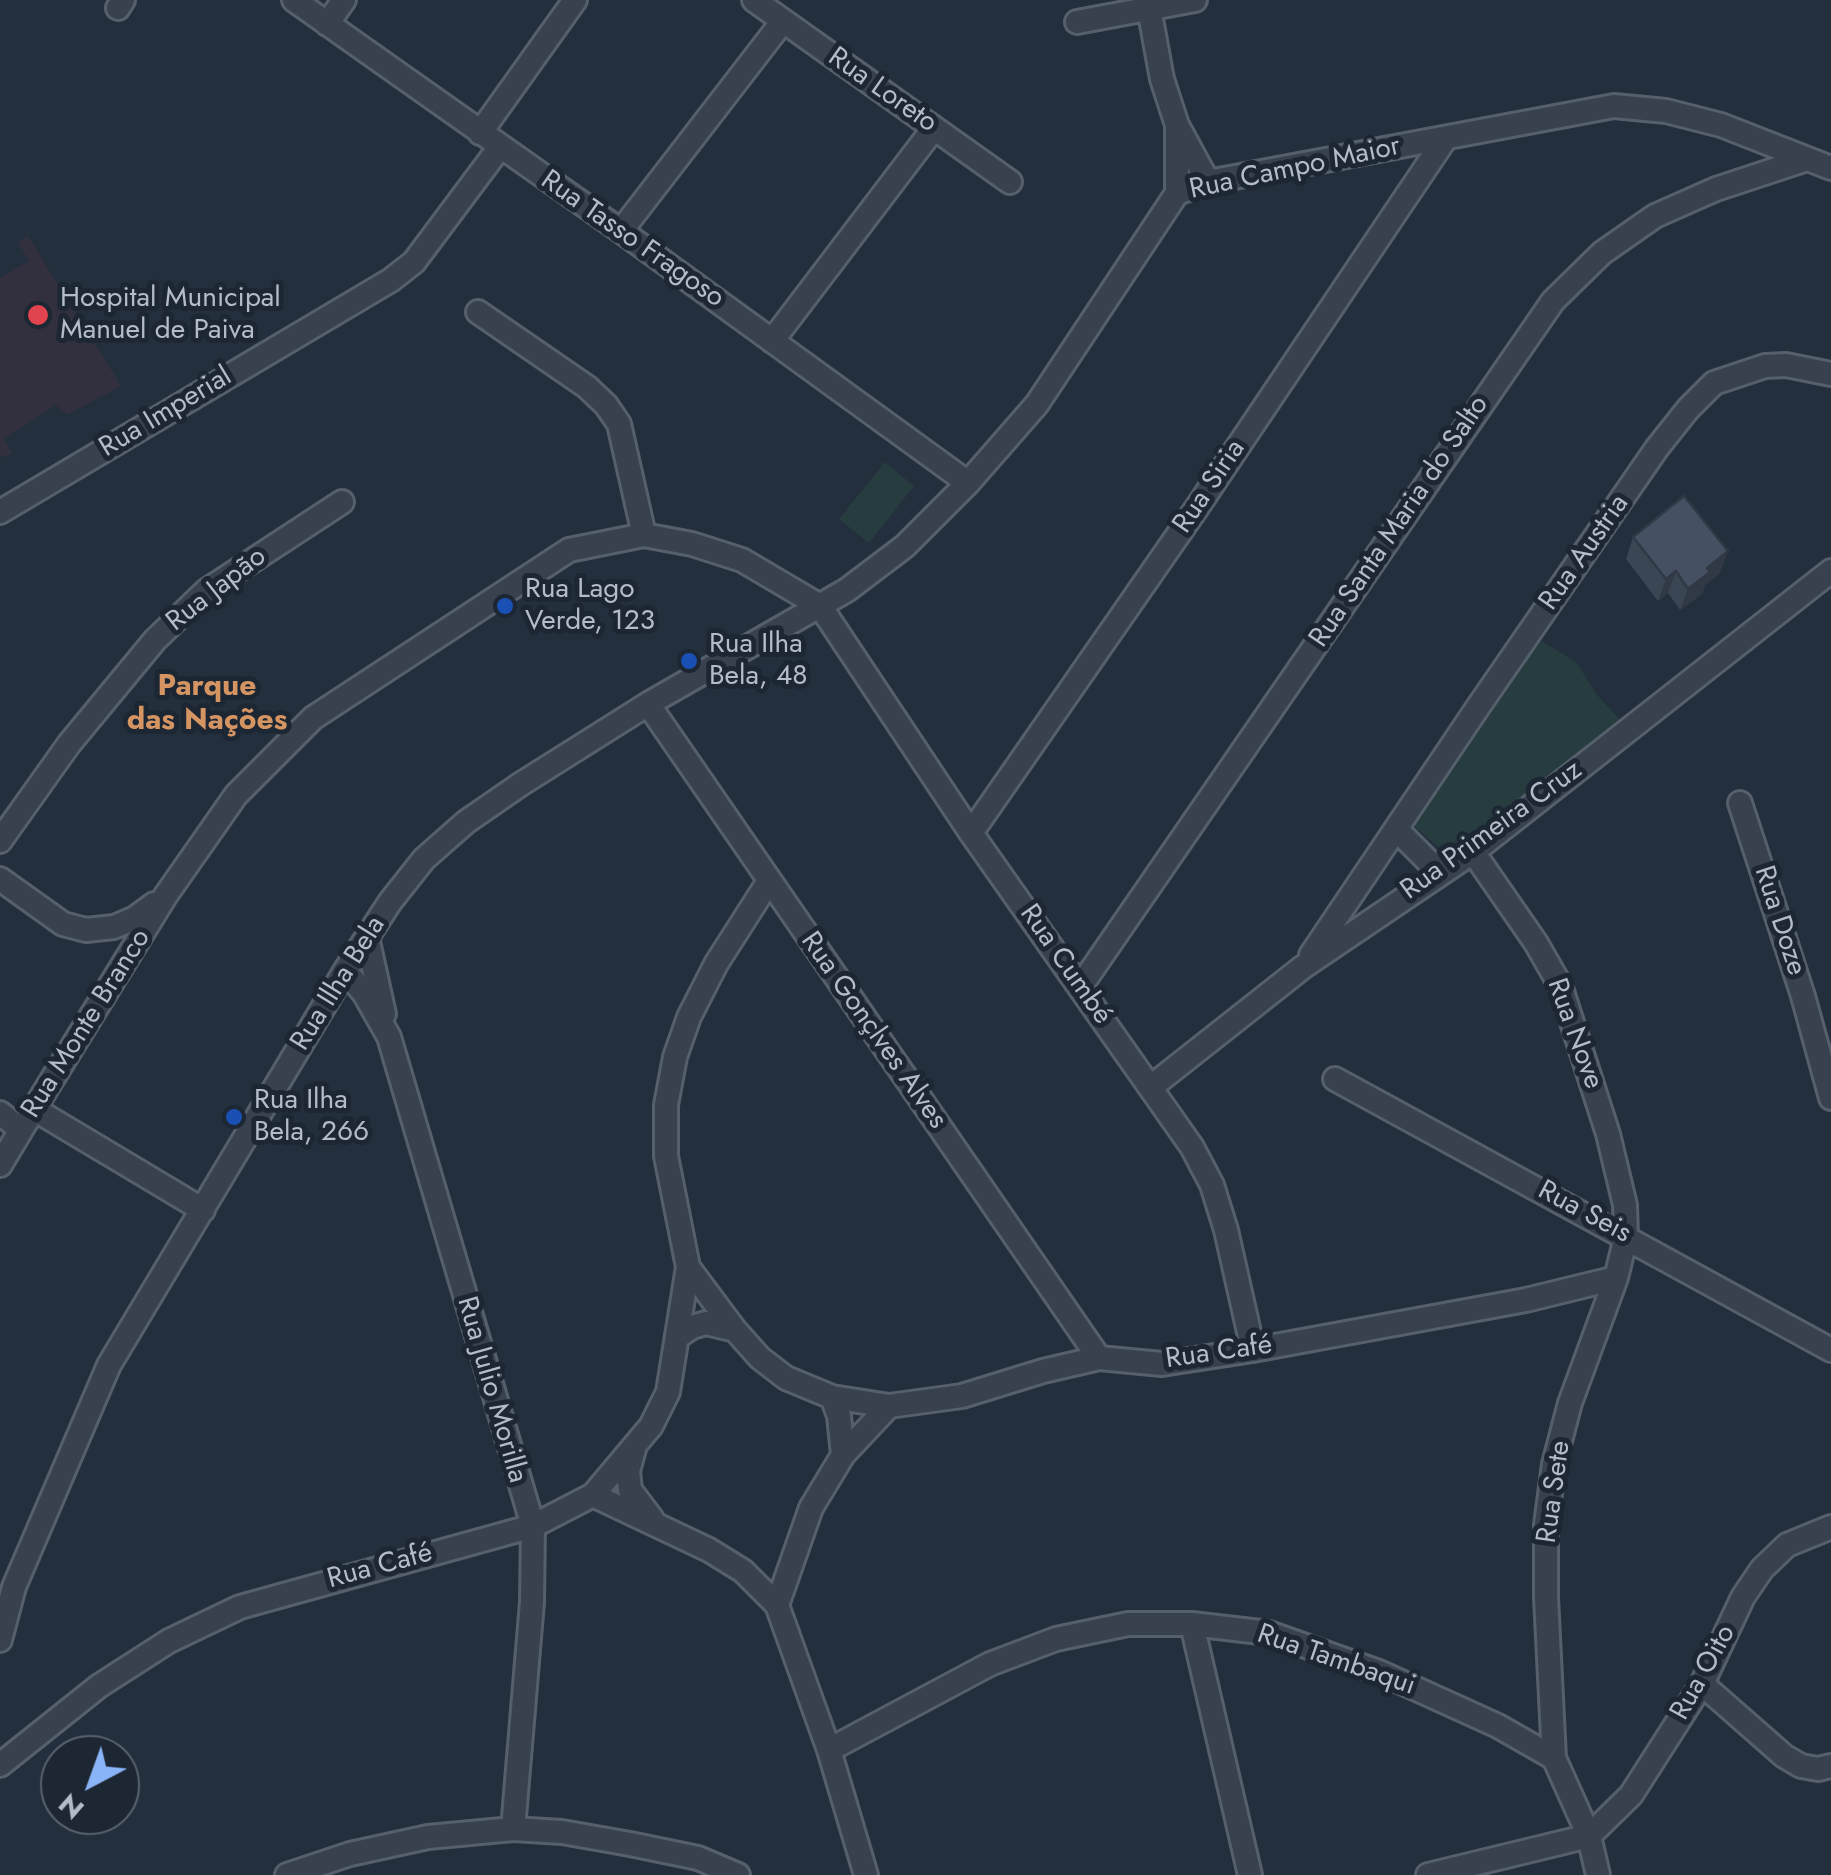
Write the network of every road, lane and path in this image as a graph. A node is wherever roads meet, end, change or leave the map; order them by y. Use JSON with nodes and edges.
{"nodes":[{"id":1,"x":294,"y":0,"type":"edge"},
{"id":2,"x":344,"y":0,"type":"edge"},
{"id":3,"x":575,"y":0,"type":"edge"},
{"id":4,"x":754,"y":0,"type":"edge"},
{"id":5,"x":1194,"y":0,"type":"edge"},
{"id":6,"x":1150,"y":4,"type":"edge"},
{"id":7,"x":783,"y":21,"type":"junction"},
{"id":8,"x":1077,"y":22,"type":"dead end"},
{"id":9,"x":327,"y":24,"type":"junction"},
{"id":10,"x":1177,"y":126,"type":"junction"},
{"id":11,"x":934,"y":128,"type":"junction"},
{"id":12,"x":480,"y":133,"type":"junction"},
{"id":13,"x":1445,"y":139,"type":"junction"},
{"id":14,"x":500,"y":147,"type":"junction"},
{"id":15,"x":1807,"y":159,"type":"junction"},
{"id":16,"x":1831,"y":168,"type":"edge"},
{"id":17,"x":1010,"y":182,"type":"dead end"},
{"id":18,"x":1208,"y":182,"type":"junction"},
{"id":19,"x":1177,"y":193,"type":"junction"},
{"id":20,"x":621,"y":232,"type":"junction"},
{"id":21,"x":478,"y":312,"type":"dead end"},
{"id":22,"x":772,"y":341,"type":"junction"},
{"id":23,"x":1831,"y":374,"type":"edge"},
{"id":24,"x":968,"y":483,"type":"junction"},
{"id":25,"x":342,"y":502,"type":"dead end"},
{"id":26,"x":0,"y":512,"type":"edge"},
{"id":27,"x":644,"y":535,"type":"junction"},
{"id":28,"x":1831,"y":571,"type":"edge"},
{"id":29,"x":820,"y":606,"type":"junction"},
{"id":30,"x":648,"y":704,"type":"junction"},
{"id":31,"x":1740,"y":803,"type":"dead end"},
{"id":32,"x":1398,"y":831,"type":"junction"},
{"id":33,"x":971,"y":833,"type":"junction"},
{"id":34,"x":0,"y":841,"type":"edge"},
{"id":35,"x":1473,"y":852,"type":"junction"},
{"id":36,"x":0,"y":868,"type":"edge"},
{"id":37,"x":1439,"y":872,"type":"junction"},
{"id":38,"x":0,"y":878,"type":"edge"},
{"id":39,"x":768,"y":881,"type":"junction"},
{"id":40,"x":22,"y":893,"type":"junction"},
{"id":41,"x":166,"y":895,"type":"junction"},
{"id":42,"x":367,"y":937,"type":"junction"},
{"id":43,"x":1303,"y":967,"type":"junction"},
{"id":44,"x":345,"y":971,"type":"junction"},
{"id":45,"x":1080,"y":987,"type":"junction"},
{"id":46,"x":389,"y":1037,"type":"junction"},
{"id":47,"x":1335,"y":1079,"type":"dead end"},
{"id":48,"x":1151,"y":1088,"type":"junction"},
{"id":49,"x":1831,"y":1098,"type":"edge"},
{"id":50,"x":34,"y":1108,"type":"junction"},
{"id":51,"x":0,"y":1113,"type":"edge"},
{"id":52,"x":21,"y":1130,"type":"junction"},
{"id":53,"x":0,"y":1165,"type":"edge"},
{"id":54,"x":202,"y":1210,"type":"junction"},
{"id":55,"x":1626,"y":1236,"type":"junction"},
{"id":56,"x":688,"y":1267,"type":"junction"},
{"id":57,"x":1616,"y":1278,"type":"junction"},
{"id":58,"x":735,"y":1330,"type":"junction"},
{"id":59,"x":676,"y":1337,"type":"junction"},
{"id":60,"x":1253,"y":1350,"type":"junction"},
{"id":61,"x":1831,"y":1350,"type":"edge"},
{"id":62,"x":1099,"y":1358,"type":"junction"},
{"id":63,"x":832,"y":1397,"type":"junction"},
{"id":64,"x":888,"y":1406,"type":"junction"},
{"id":65,"x":635,"y":1446,"type":"junction"},
{"id":66,"x":842,"y":1455,"type":"junction"},
{"id":67,"x":593,"y":1495,"type":"junction"},
{"id":68,"x":657,"y":1525,"type":"junction"},
{"id":69,"x":533,"y":1526,"type":"junction"},
{"id":70,"x":1831,"y":1526,"type":"edge"},
{"id":71,"x":792,"y":1556,"type":"junction"},
{"id":72,"x":743,"y":1571,"type":"junction"},
{"id":73,"x":778,"y":1606,"type":"junction"},
{"id":74,"x":1192,"y":1624,"type":"junction"},
{"id":75,"x":0,"y":1640,"type":"edge"},
{"id":76,"x":1702,"y":1684,"type":"junction"},
{"id":77,"x":31,"y":1741,"type":"junction"},
{"id":78,"x":0,"y":1746,"type":"edge"},
{"id":79,"x":829,"y":1750,"type":"junction"},
{"id":80,"x":1554,"y":1758,"type":"junction"},
{"id":81,"x":0,"y":1766,"type":"edge"},
{"id":82,"x":1831,"y":1766,"type":"edge"},
{"id":83,"x":513,"y":1830,"type":"junction"},
{"id":84,"x":1590,"y":1836,"type":"junction"},
{"id":85,"x":287,"y":1875,"type":"edge"},
{"id":86,"x":738,"y":1875,"type":"edge"},
{"id":87,"x":866,"y":1875,"type":"edge"},
{"id":88,"x":1250,"y":1875,"type":"edge"},
{"id":89,"x":1428,"y":1875,"type":"edge"},
{"id":90,"x":1598,"y":1875,"type":"edge"}],
"edges":[{"from":1,"to":9,"type":"street","name":"Rua Tasso Fragoso"},
{"from":2,"to":9,"type":"street"},
{"from":3,"to":12,"type":"street"},
{"from":4,"to":7,"type":"street","name":"Rua Loreto"},
{"from":5,"to":6,"type":"street"},
{"from":6,"to":8,"type":"street"},
{"from":6,"to":10,"type":"street"},
{"from":7,"to":11,"type":"street","name":"Rua Loreto"},
{"from":7,"to":20,"type":"street"},
{"from":9,"to":12,"type":"street","name":"Rua Tasso Fragoso"},
{"from":10,"to":18,"type":"street"},
{"from":10,"to":19,"type":"street"},
{"from":11,"to":17,"type":"street","name":"Rua Loreto"},
{"from":11,"to":22,"type":"street"},
{"from":12,"to":14,"type":"street","name":"Rua Tasso Fragoso"},
{"from":13,"to":15,"type":"street","name":"Rua Campo Maior"},
{"from":13,"to":18,"type":"street","name":"Rua Campo Maior"},
{"from":13,"to":33,"type":"street","name":"Rua Siria"},
{"from":14,"to":20,"type":"street","name":"Rua Tasso Fragoso"},
{"from":14,"to":26,"type":"street","name":"Rua Imperial"},
{"from":15,"to":16,"type":"street","name":"Rua Campo Maior"},
{"from":15,"to":45,"type":"street","name":"Rua Santa Maria do Salto"},
{"from":18,"to":19,"type":"street","name":"Rua Campo Maior"},
{"from":19,"to":24,"type":"street","name":"Rua Campo Maior"},
{"from":20,"to":22,"type":"street","name":"Rua Tasso Fragoso"},
{"from":21,"to":27,"type":"street"},
{"from":22,"to":24,"type":"street","name":"Rua Tasso Fragoso"},
{"from":23,"to":32,"type":"street","name":"Rua Austria"},
{"from":24,"to":29,"type":"street","name":"Rua Campo Maior"},
{"from":25,"to":34,"type":"street","name":"Rua Japão"},
{"from":27,"to":29,"type":"street"},
{"from":27,"to":41,"type":"street","name":"Rua Monte Branco"},
{"from":28,"to":35,"type":"street","name":"Rua Primeira Cruz"},
{"from":29,"to":30,"type":"street","name":"Rua Ilha Bela"},
{"from":29,"to":33,"type":"street","name":"Rua Cumbé"},
{"from":30,"to":39,"type":"street","name":"Rua Gonçlves Alves"},
{"from":30,"to":42,"type":"street","name":"Rua Ilha Bela"},
{"from":31,"to":49,"type":"street","name":"Rua Doze"},
{"from":32,"to":37,"type":"street"},
{"from":32,"to":43,"type":"street","name":"Rua Austria"},
{"from":33,"to":45,"type":"street","name":"Rua Cumbé"},
{"from":35,"to":37,"type":"street","name":"Rua Primeira Cruz"},
{"from":35,"to":55,"type":"street","name":"Rua Nove"},
{"from":36,"to":40,"type":"street"},
{"from":37,"to":43,"type":"street","name":"Rua Primeira Cruz"},
{"from":38,"to":40,"type":"street"},
{"from":39,"to":56,"type":"street"},
{"from":39,"to":62,"type":"street","name":"Rua Gonçlves Alves"},
{"from":40,"to":41,"type":"street"},
{"from":41,"to":50,"type":"street","name":"Rua Monte Branco"},
{"from":42,"to":44,"type":"street","name":"Rua Ilha Bela"},
{"from":42,"to":46,"type":"street"},
{"from":43,"to":48,"type":"street","name":"Rua Primeira Cruz"},
{"from":44,"to":46,"type":"street","name":"Rua Julio Morilla"},
{"from":44,"to":54,"type":"street","name":"Rua Ilha Bela"},
{"from":45,"to":48,"type":"street","name":"Rua Cumbé"},
{"from":46,"to":69,"type":"street","name":"Rua Julio Morilla"},
{"from":47,"to":55,"type":"street","name":"Rua Seis"},
{"from":48,"to":60,"type":"street","name":"Rua Cumbé"},
{"from":50,"to":52,"type":"street","name":"Rua Monte Branco"},
{"from":50,"to":54,"type":"street"},
{"from":51,"to":52,"type":"street","name":"Rua Monte Branco"},
{"from":52,"to":53,"type":"street"},
{"from":54,"to":75,"type":"street","name":"Rua Ilha Bela"},
{"from":55,"to":57,"type":"street","name":"Rua Sete"},
{"from":55,"to":61,"type":"street","name":"Rua Seis"},
{"from":56,"to":58,"type":"street","name":"Rua Café"},
{"from":56,"to":59,"type":"street"},
{"from":57,"to":60,"type":"street","name":"Rua Café"},
{"from":57,"to":80,"type":"street","name":"Rua Sete"},
{"from":58,"to":59,"type":"street"},
{"from":58,"to":63,"type":"street","name":"Rua Café"},
{"from":59,"to":65,"type":"street"},
{"from":60,"to":62,"type":"street","name":"Rua Café"},
{"from":62,"to":64,"type":"street","name":"Rua Café"},
{"from":63,"to":64,"type":"street","name":"Rua Café"},
{"from":63,"to":66,"type":"street"},
{"from":64,"to":66,"type":"street"},
{"from":65,"to":67,"type":"street"},
{"from":65,"to":68,"type":"street"},
{"from":66,"to":71,"type":"street"},
{"from":67,"to":68,"type":"street"},
{"from":67,"to":69,"type":"street","name":"Rua Café"},
{"from":68,"to":72,"type":"street"},
{"from":69,"to":77,"type":"street","name":"Rua Café"},
{"from":69,"to":83,"type":"street","name":"Rua Julio Morilla"},
{"from":70,"to":76,"type":"street","name":"Rua Oito"},
{"from":71,"to":72,"type":"street"},
{"from":71,"to":73,"type":"street"},
{"from":72,"to":73,"type":"street"},
{"from":73,"to":79,"type":"street"},
{"from":74,"to":79,"type":"street","name":"Rua Tambaqui"},
{"from":74,"to":80,"type":"street","name":"Rua Tambaqui"},
{"from":74,"to":88,"type":"street"},
{"from":76,"to":82,"type":"street"},
{"from":76,"to":84,"type":"street","name":"Rua Oito"},
{"from":77,"to":78,"type":"street","name":"Rua Café"},
{"from":77,"to":81,"type":"street","name":"Rua Café"},
{"from":79,"to":87,"type":"street"},
{"from":80,"to":84,"type":"street"},
{"from":83,"to":85,"type":"street"},
{"from":83,"to":86,"type":"street"},
{"from":84,"to":89,"type":"street"},
{"from":84,"to":90,"type":"street"}]}
